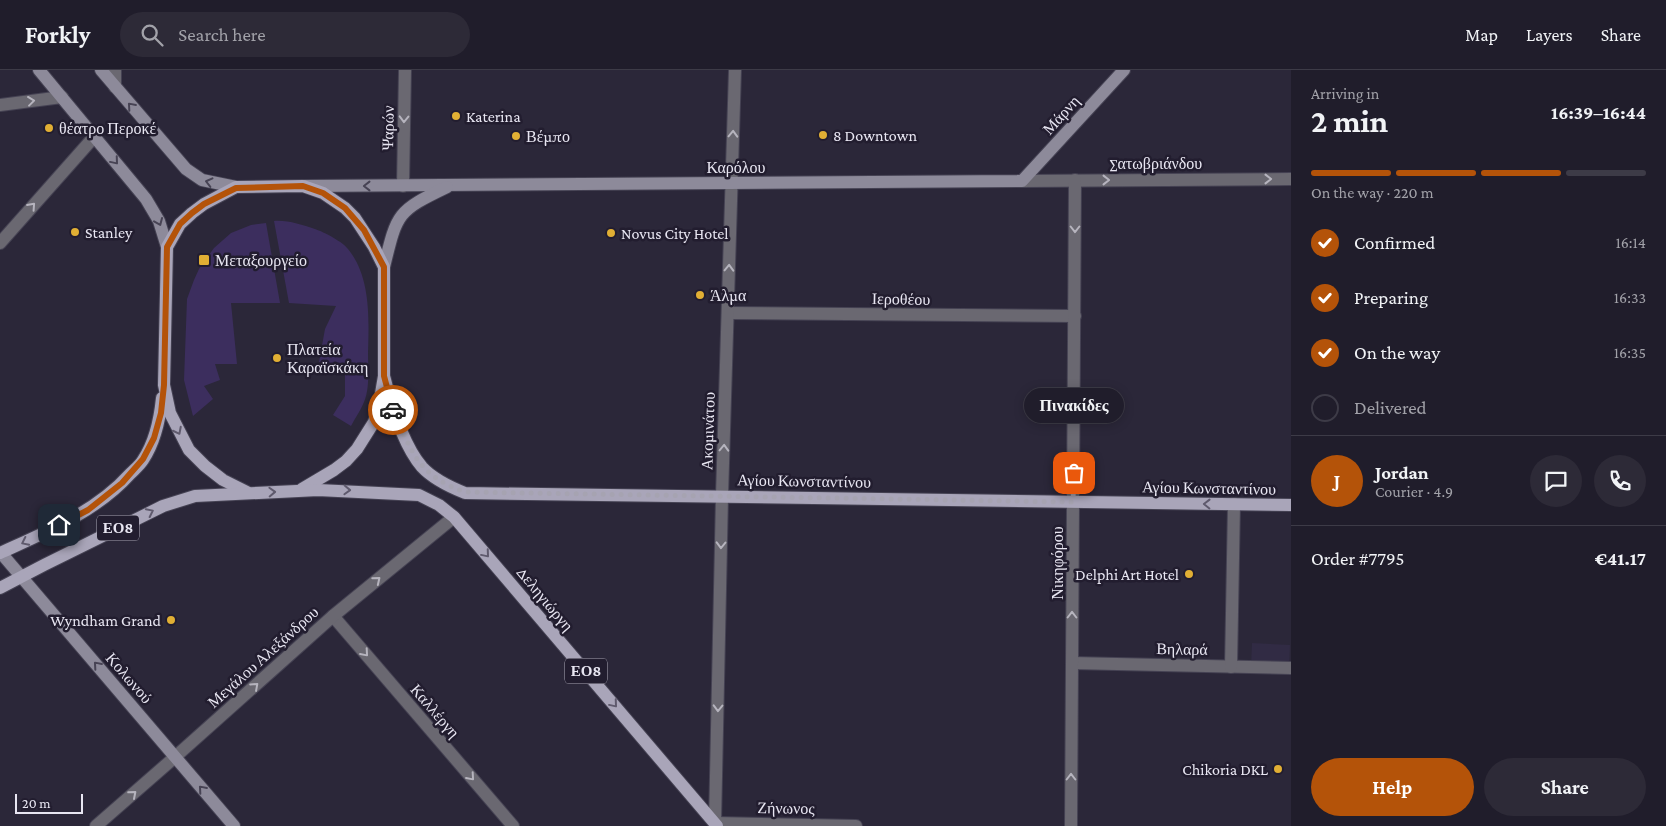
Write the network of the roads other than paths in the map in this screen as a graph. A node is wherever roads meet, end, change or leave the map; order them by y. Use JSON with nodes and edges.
{"nodes":[{"id":1,"x":39,"y":70,"type":"edge"},
{"id":2,"x":101,"y":70,"type":"edge"},
{"id":3,"x":115,"y":70,"type":"edge"},
{"id":4,"x":405,"y":70,"type":"edge"},
{"id":5,"x":735,"y":70,"type":"edge"},
{"id":6,"x":1124,"y":70,"type":"edge"},
{"id":7,"x":116,"y":87,"type":"junction"},
{"id":8,"x":62,"y":97,"type":"junction"},
{"id":9,"x":0,"y":105,"type":"edge"},
{"id":10,"x":94,"y":136,"type":"junction"},
{"id":11,"x":1291,"y":179,"type":"edge"},
{"id":12,"x":1076,"y":180,"type":"junction"},
{"id":13,"x":1022,"y":181,"type":"junction"},
{"id":14,"x":731,"y":183,"type":"junction"},
{"id":15,"x":451,"y":185,"type":"junction"},
{"id":16,"x":303,"y":186,"type":"junction"},
{"id":17,"x":403,"y":186,"type":"junction"},
{"id":18,"x":236,"y":188,"type":"junction"},
{"id":19,"x":0,"y":242,"type":"edge"},
{"id":20,"x":167,"y":247,"type":"junction"},
{"id":21,"x":384,"y":267,"type":"junction"},
{"id":22,"x":728,"y":313,"type":"junction"},
{"id":23,"x":1075,"y":316,"type":"junction"},
{"id":24,"x":384,"y":376,"type":"junction"},
{"id":25,"x":164,"y":385,"type":"junction"},
{"id":26,"x":298,"y":491,"type":"junction"},
{"id":27,"x":247,"y":492,"type":"junction"},
{"id":28,"x":722,"y":496,"type":"junction"},
{"id":29,"x":1073,"y":502,"type":"junction"},
{"id":30,"x":1234,"y":504,"type":"junction"},
{"id":31,"x":1291,"y":505,"type":"edge"},
{"id":32,"x":454,"y":517,"type":"junction"},
{"id":33,"x":0,"y":553,"type":"edge"},
{"id":34,"x":22,"y":577,"type":"junction"},
{"id":35,"x":0,"y":588,"type":"edge"},
{"id":36,"x":333,"y":616,"type":"junction"},
{"id":37,"x":1072,"y":663,"type":"junction"},
{"id":38,"x":1231,"y":667,"type":"junction"},
{"id":39,"x":1291,"y":668,"type":"edge"},
{"id":40,"x":176,"y":758,"type":"junction"},
{"id":41,"x":715,"y":825,"type":"edge"},
{"id":42,"x":96,"y":826,"type":"edge"},
{"id":43,"x":234,"y":826,"type":"edge"},
{"id":44,"x":513,"y":826,"type":"edge"},
{"id":45,"x":856,"y":826,"type":"edge"},
{"id":46,"x":1071,"y":826,"type":"edge"}],
"edges":[{"from":1,"to":8,"type":"main road"},
{"from":2,"to":7,"type":"main road"},
{"from":3,"to":7,"type":"street"},
{"from":4,"to":17,"type":"street","name":"Ψαρών","one_way":true},
{"from":14,"to":5,"type":"street","name":"Ακομινάτου","one_way":true},
{"from":6,"to":13,"type":"main road","name":"Μάρνη"},
{"from":18,"to":7,"type":"main road","one_way":true},
{"from":9,"to":8,"type":"street","one_way":true},
{"from":8,"to":10,"type":"main road"},
{"from":19,"to":10,"type":"street","one_way":true},
{"from":10,"to":20,"type":"main road","one_way":true},
{"from":12,"to":11,"type":"street","name":"Σατωβριάνδου","one_way":true},
{"from":12,"to":13,"type":"street","name":"Σατωβριάνδου"},
{"from":12,"to":23,"type":"street","name":"Νικηφόρου","one_way":true},
{"from":13,"to":14,"type":"main road","name":"Καρόλου"},
{"from":14,"to":15,"type":"main road","name":"Καρόλου"},
{"from":22,"to":14,"type":"street","name":"Ακομινάτου","one_way":true},
{"from":15,"to":17,"type":"main road","name":"Καρόλου"},
{"from":15,"to":21,"type":"main road","name":"Καρόλου"},
{"from":17,"to":16,"type":"main road","name":"Καρόλου","one_way":true},
{"from":16,"to":18,"type":"main road","number":"ΕΟ8"},
{"from":16,"to":21,"type":"main road","number":"ΕΟ8"},
{"from":18,"to":20,"type":"main road","number":"ΕΟ8"},
{"from":20,"to":25,"type":"main road","number":"ΕΟ8"},
{"from":21,"to":24,"type":"main road","number":"ΕΟ8"},
{"from":22,"to":23,"type":"street","name":"Ιεροθέου"},
{"from":28,"to":22,"type":"street","name":"Ακομινάτου","one_way":true},
{"from":23,"to":29,"type":"street","name":"Νικηφόρου"},
{"from":24,"to":26,"type":"main road","number":"ΕΟ8"},
{"from":24,"to":28,"type":"main road","name":"Αγίου Κωνσταντίνου","number":"ΕΟ8"},
{"from":25,"to":27,"type":"main road","number":"ΕΟ8","one_way":true},
{"from":25,"to":33,"type":"main road","number":"ΕΟ8","one_way":true},
{"from":27,"to":26,"type":"main road","number":"ΕΟ8","one_way":true},
{"from":26,"to":32,"type":"main road","name":"Δεληγιώργη","number":"ΕΟ8","one_way":true},
{"from":34,"to":27,"type":"main road","number":"ΕΟ8","one_way":true},
{"from":28,"to":29,"type":"main road","name":"Αγίου Κωνσταντίνου","number":"ΕΟ8"},
{"from":28,"to":41,"type":"street","name":"Ακομινάτου","one_way":true},
{"from":30,"to":29,"type":"main road","name":"Αγίου Κωνσταντίνου","number":"ΕΟ8","one_way":true},
{"from":37,"to":29,"type":"street","name":"Νικηφόρου","one_way":true},
{"from":30,"to":31,"type":"main road","name":"Αγίου Κωνσταντίνου","number":"ΕΟ8"},
{"from":30,"to":38,"type":"street"},
{"from":36,"to":32,"type":"street","name":"Μεγάλου Αλεξάνδρου","one_way":true},
{"from":32,"to":41,"type":"main road","name":"Δεληγιώργη","number":"ΕΟ8","one_way":true},
{"from":33,"to":34,"type":"main road","name":"Κολωνού"},
{"from":34,"to":35,"type":"main road","number":"ΕΟ8"},
{"from":40,"to":34,"type":"main road","name":"Κολωνού","one_way":true},
{"from":40,"to":36,"type":"street","name":"Μεγάλου Αλεξάνδρου","one_way":true},
{"from":36,"to":44,"type":"street","name":"Καλλέργη","one_way":true},
{"from":37,"to":38,"type":"street","name":"Βηλαρά"},
{"from":46,"to":37,"type":"street","name":"Νικηφόρου","one_way":true},
{"from":38,"to":39,"type":"street","name":"Βηλαρά"},
{"from":42,"to":40,"type":"street","name":"Μεγάλου Αλεξάνδρου","one_way":true},
{"from":43,"to":40,"type":"main road","name":"Κολωνού","one_way":true},
{"from":41,"to":45,"type":"street","name":"Ζήνωνος"}]}
